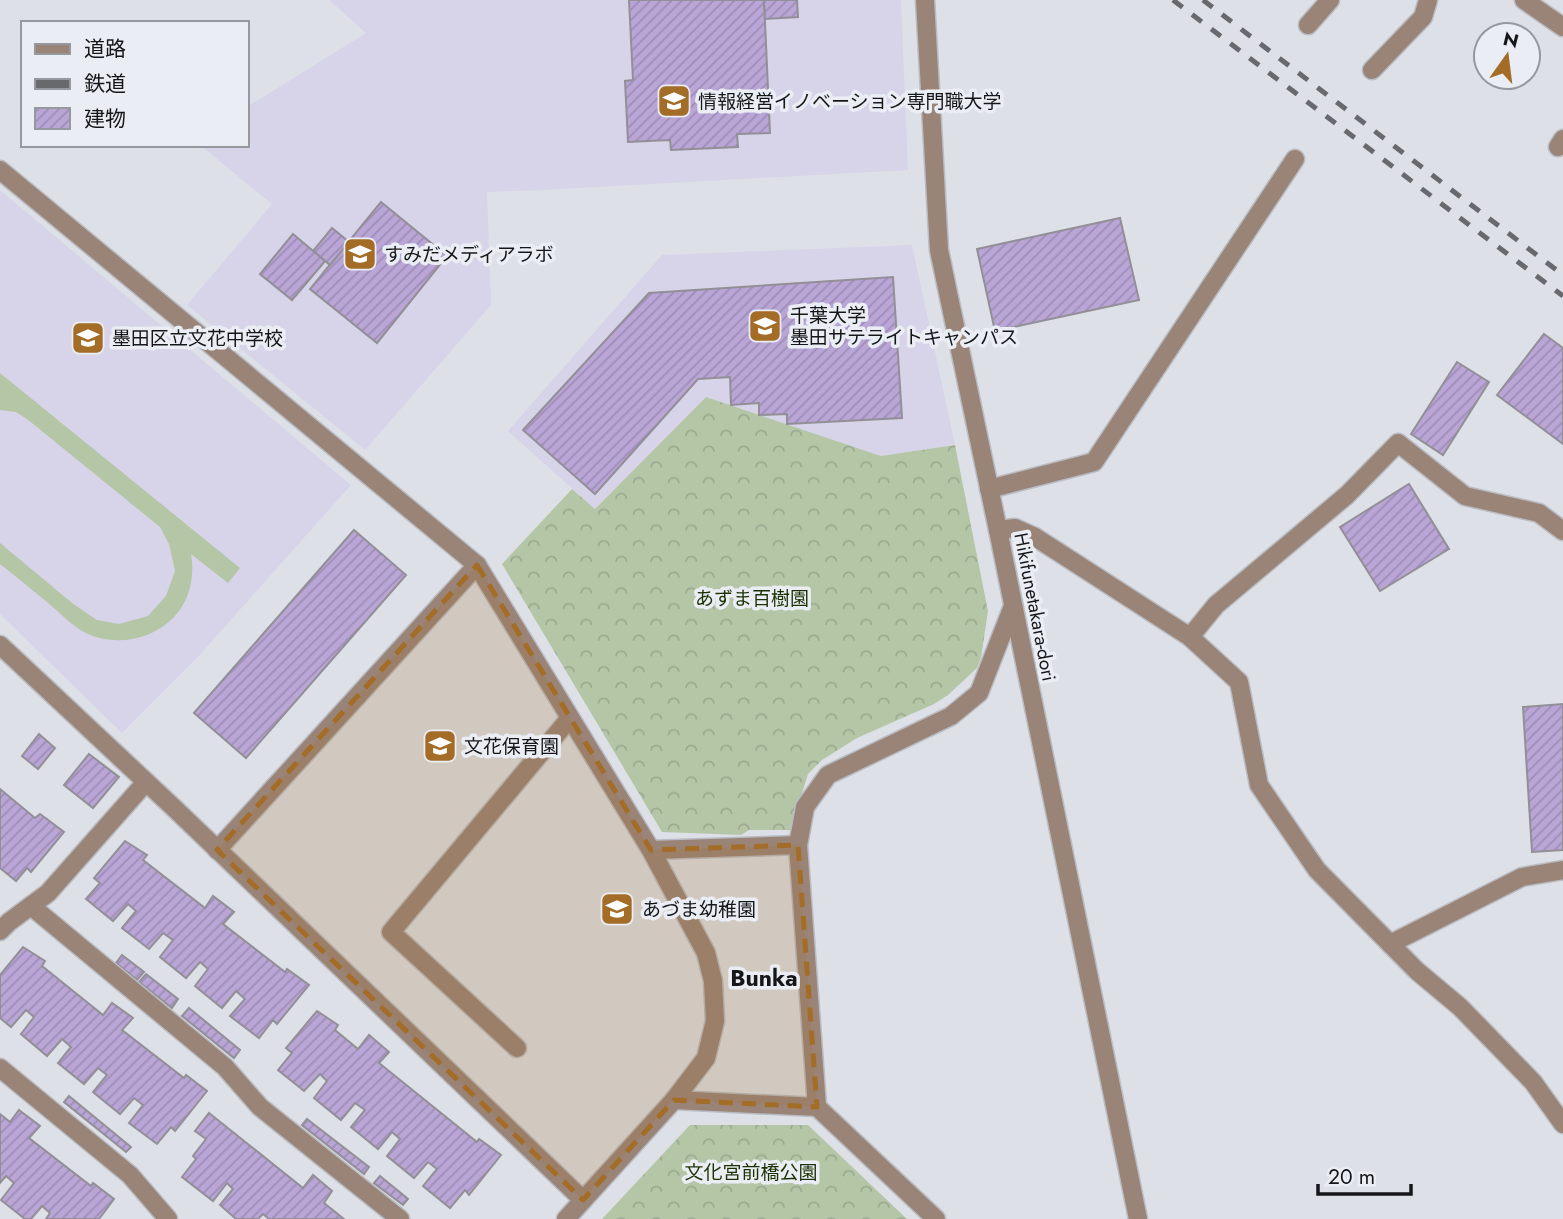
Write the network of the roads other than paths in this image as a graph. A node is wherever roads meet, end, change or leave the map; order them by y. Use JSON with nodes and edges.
{"nodes":[{"id":1,"x":925,"y":0,"type":"edge"},
{"id":2,"x":1330,"y":0,"type":"edge"},
{"id":3,"x":1428,"y":0,"type":"edge"},
{"id":4,"x":1524,"y":0,"type":"edge"},
{"id":5,"x":1308,"y":25,"type":"dead end"},
{"id":6,"x":1563,"y":27,"type":"edge"},
{"id":7,"x":1372,"y":70,"type":"dead end"},
{"id":8,"x":1295,"y":159,"type":"dead end"},
{"id":9,"x":0,"y":170,"type":"edge"},
{"id":10,"x":989,"y":489,"type":"junction"},
{"id":11,"x":998,"y":530,"type":"junction"},
{"id":12,"x":1563,"y":531,"type":"edge"},
{"id":13,"x":477,"y":565,"type":"junction"},
{"id":14,"x":1013,"y":606,"type":"junction"},
{"id":15,"x":1190,"y":637,"type":"junction"},
{"id":16,"x":2,"y":652,"type":"edge"},
{"id":17,"x":570,"y":718,"type":"junction"},
{"id":18,"x":146,"y":782,"type":"junction"},
{"id":19,"x":798,"y":845,"type":"junction"},
{"id":20,"x":217,"y":850,"type":"junction"},
{"id":21,"x":651,"y":850,"type":"junction"},
{"id":22,"x":1563,"y":870,"type":"edge"},
{"id":23,"x":31,"y":906,"type":"junction"},
{"id":24,"x":3,"y":923,"type":"edge"},
{"id":25,"x":1390,"y":944,"type":"junction"},
{"id":26,"x":517,"y":1048,"type":"dead end"},
{"id":27,"x":0,"y":1068,"type":"edge"},
{"id":28,"x":674,"y":1100,"type":"junction"},
{"id":29,"x":817,"y":1107,"type":"junction"},
{"id":30,"x":1563,"y":1124,"type":"edge"},
{"id":31,"x":583,"y":1200,"type":"junction"},
{"id":32,"x":168,"y":1219,"type":"edge"},
{"id":33,"x":400,"y":1219,"type":"edge"},
{"id":34,"x":566,"y":1219,"type":"edge"},
{"id":35,"x":936,"y":1219,"type":"edge"},
{"id":36,"x":1138,"y":1219,"type":"edge"}],
"edges":[{"from":1,"to":10,"type":"street","name":"Hikifunetakara-dori"},
{"from":2,"to":5,"type":"street"},
{"from":3,"to":7,"type":"street"},
{"from":4,"to":6,"type":"street"},
{"from":8,"to":10,"type":"street"},
{"from":9,"to":13,"type":"street"},
{"from":10,"to":11,"type":"street","name":"Hikifunetakara-dori"},
{"from":11,"to":14,"type":"street","name":"Hikifunetakara-dori"},
{"from":11,"to":15,"type":"street"},
{"from":12,"to":15,"type":"street"},
{"from":13,"to":17,"type":"street"},
{"from":13,"to":20,"type":"street"},
{"from":14,"to":19,"type":"street"},
{"from":14,"to":36,"type":"street","name":"Hikifunetakara-dori"},
{"from":15,"to":25,"type":"street"},
{"from":16,"to":18,"type":"street"},
{"from":17,"to":21,"type":"street"},
{"from":17,"to":26,"type":"street"},
{"from":18,"to":20,"type":"street"},
{"from":18,"to":23,"type":"street"},
{"from":19,"to":21,"type":"street"},
{"from":19,"to":29,"type":"street"},
{"from":20,"to":31,"type":"street"},
{"from":21,"to":28,"type":"street"},
{"from":22,"to":25,"type":"street"},
{"from":23,"to":24,"type":"street"},
{"from":23,"to":33,"type":"street"},
{"from":25,"to":30,"type":"street"},
{"from":27,"to":32,"type":"street"},
{"from":28,"to":29,"type":"street"},
{"from":28,"to":31,"type":"street"},
{"from":29,"to":35,"type":"street"},
{"from":31,"to":34,"type":"street"}]}
